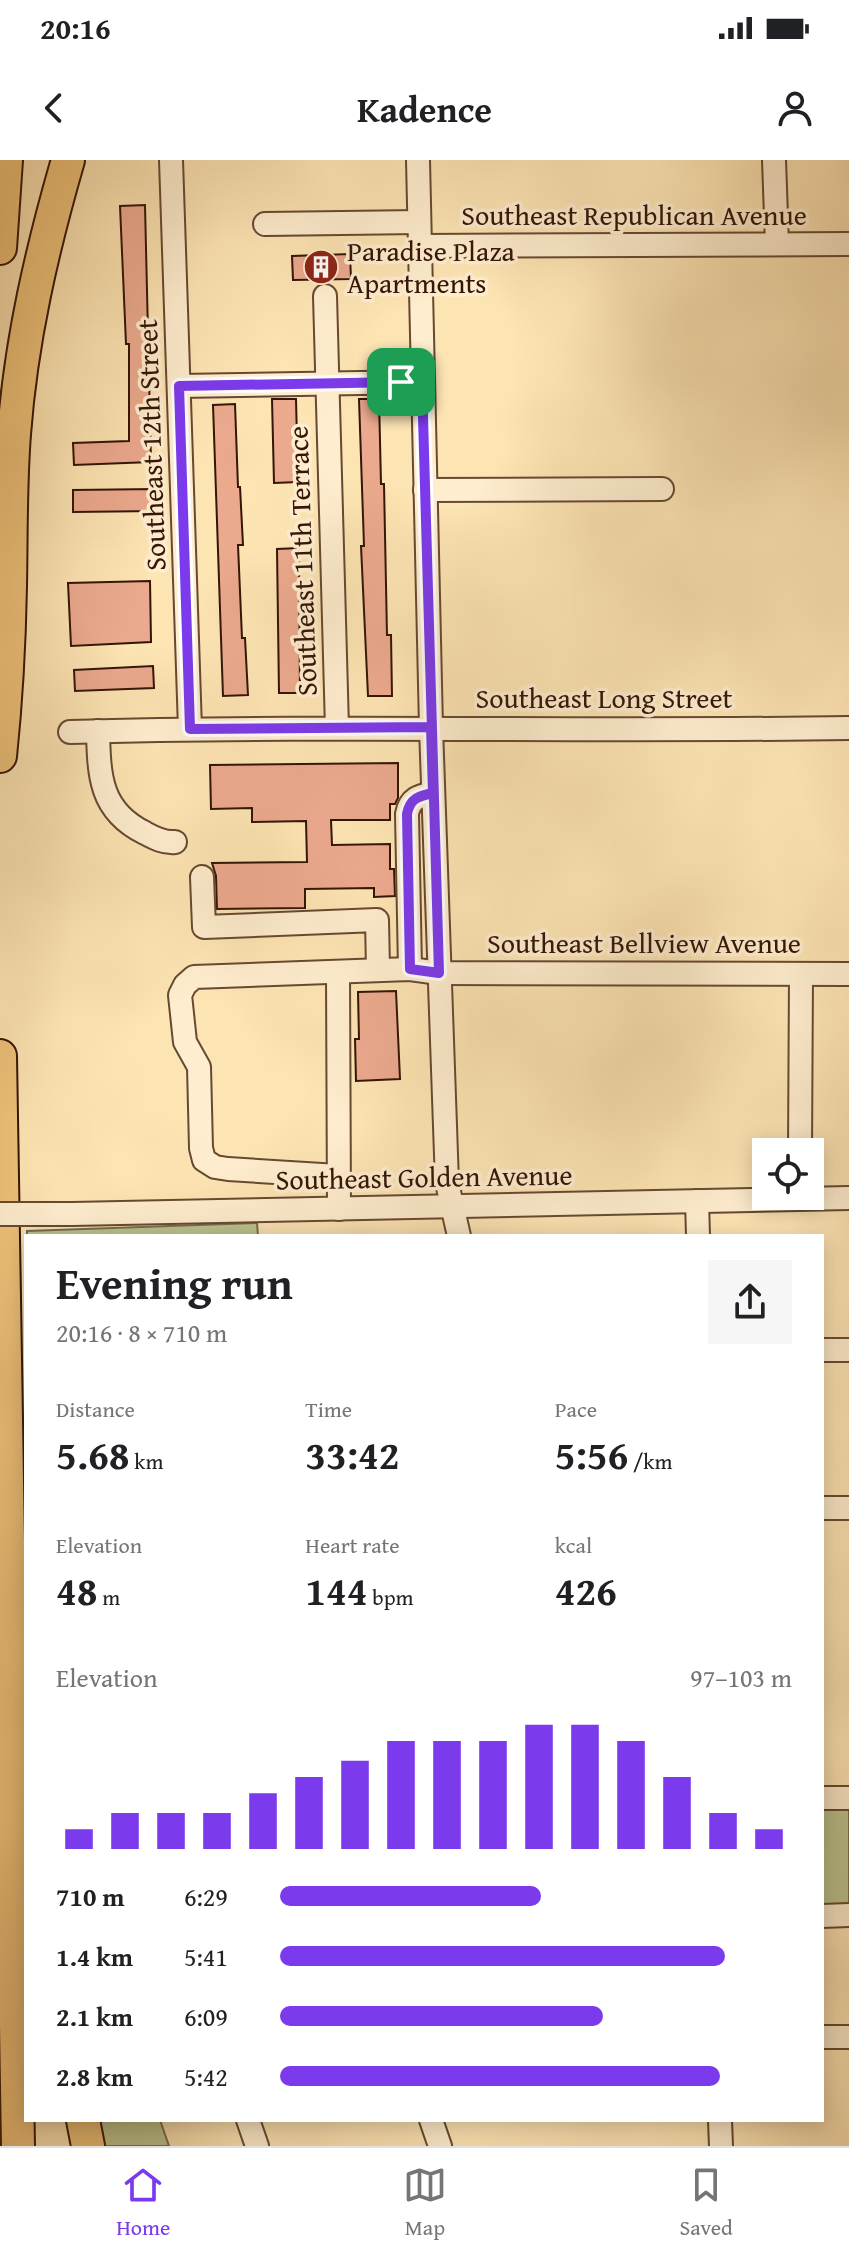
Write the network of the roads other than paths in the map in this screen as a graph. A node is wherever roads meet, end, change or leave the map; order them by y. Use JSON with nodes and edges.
{"nodes":[{"id":1,"x":6,"y":160,"type":"edge"},
{"id":2,"x":68,"y":160,"type":"edge"},
{"id":3,"x":171,"y":160,"type":"edge"},
{"id":4,"x":418,"y":160,"type":"edge"},
{"id":5,"x":774,"y":160,"type":"edge"},
{"id":6,"x":419,"y":222,"type":"junction"},
{"id":7,"x":265,"y":224,"type":"dead end"},
{"id":8,"x":777,"y":244,"type":"junction"},
{"id":9,"x":849,"y":244,"type":"edge"},
{"id":10,"x":419,"y":246,"type":"junction"},
{"id":11,"x":0,"y":248,"type":"edge"},
{"id":12,"x":325,"y":296,"type":"dead end"},
{"id":13,"x":422,"y":382,"type":"junction"},
{"id":14,"x":328,"y":383,"type":"junction"},
{"id":15,"x":179,"y":386,"type":"junction"},
{"id":16,"x":662,"y":489,"type":"dead end"},
{"id":17,"x":425,"y":490,"type":"junction"},
{"id":18,"x":431,"y":727,"type":"junction"},
{"id":19,"x":337,"y":728,"type":"junction"},
{"id":20,"x":849,"y":728,"type":"edge"},
{"id":21,"x":190,"y":729,"type":"junction"},
{"id":22,"x":98,"y":731,"type":"junction"},
{"id":23,"x":70,"y":732,"type":"dead end"},
{"id":24,"x":0,"y":756,"type":"edge"},
{"id":25,"x":433,"y":793,"type":"junction"},
{"id":26,"x":175,"y":842,"type":"dead end"},
{"id":27,"x":202,"y":877,"type":"dead end"},
{"id":28,"x":410,"y":969,"type":"junction"},
{"id":29,"x":378,"y":970,"type":"junction"},
{"id":30,"x":338,"y":972,"type":"junction"},
{"id":31,"x":439,"y":973,"type":"junction"},
{"id":32,"x":801,"y":974,"type":"junction"},
{"id":33,"x":849,"y":974,"type":"edge"},
{"id":34,"x":0,"y":1056,"type":"edge"},
{"id":35,"x":800,"y":1138,"type":"edge"},
{"id":36,"x":338,"y":1176,"type":"junction"},
{"id":37,"x":824,"y":1198,"type":"edge"},
{"id":38,"x":849,"y":1198,"type":"edge"},
{"id":39,"x":752,"y":1199,"type":"edge"},
{"id":40,"x":697,"y":1201,"type":"junction"},
{"id":41,"x":451,"y":1207,"type":"junction"},
{"id":42,"x":339,"y":1209,"type":"junction"},
{"id":43,"x":0,"y":1214,"type":"edge"},
{"id":44,"x":458,"y":1234,"type":"edge"},
{"id":45,"x":698,"y":1234,"type":"edge"},
{"id":46,"x":824,"y":1350,"type":"edge"},
{"id":47,"x":849,"y":1350,"type":"edge"},
{"id":48,"x":824,"y":1508,"type":"edge"},
{"id":49,"x":849,"y":1508,"type":"edge"},
{"id":50,"x":10,"y":1637,"type":"junction"},
{"id":51,"x":24,"y":1748,"type":"edge"},
{"id":52,"x":824,"y":1798,"type":"edge"},
{"id":53,"x":849,"y":1798,"type":"edge"},
{"id":54,"x":849,"y":1915,"type":"edge"},
{"id":55,"x":824,"y":1916,"type":"edge"},
{"id":56,"x":824,"y":2037,"type":"edge"},
{"id":57,"x":849,"y":2037,"type":"edge"},
{"id":58,"x":83,"y":2122,"type":"edge"},
{"id":59,"x":249,"y":2122,"type":"edge"},
{"id":60,"x":432,"y":2122,"type":"edge"},
{"id":61,"x":720,"y":2122,"type":"edge"},
{"id":62,"x":18,"y":2146,"type":"edge"},
{"id":63,"x":88,"y":2146,"type":"edge"},
{"id":64,"x":257,"y":2146,"type":"edge"},
{"id":65,"x":440,"y":2146,"type":"edge"},
{"id":66,"x":721,"y":2146,"type":"edge"}],
"edges":[{"from":1,"to":11,"type":"highway"},
{"from":2,"to":24,"type":"highway"},
{"from":3,"to":15,"type":"street","name":"Southeast 12th Street"},
{"from":4,"to":6,"type":"street"},
{"from":5,"to":8,"type":"street"},
{"from":6,"to":7,"type":"street"},
{"from":6,"to":10,"type":"street"},
{"from":8,"to":9,"type":"street","name":"Southeast Republican Avenue"},
{"from":8,"to":10,"type":"street","name":"Southeast Republican Avenue"},
{"from":10,"to":13,"type":"street"},
{"from":12,"to":14,"type":"street","name":"Southeast 11th Terrace"},
{"from":13,"to":14,"type":"street"},
{"from":13,"to":17,"type":"street"},
{"from":14,"to":15,"type":"street"},
{"from":14,"to":19,"type":"street","name":"Southeast 11th Terrace"},
{"from":15,"to":21,"type":"street","name":"Southeast 12th Street"},
{"from":16,"to":17,"type":"street"},
{"from":17,"to":18,"type":"street"},
{"from":18,"to":19,"type":"street","name":"Southeast Long Street"},
{"from":18,"to":20,"type":"street","name":"Southeast Long Street"},
{"from":18,"to":25,"type":"street"},
{"from":19,"to":21,"type":"street","name":"Southeast Long Street"},
{"from":21,"to":22,"type":"street","name":"Southeast Long Street"},
{"from":22,"to":23,"type":"street","name":"Southeast Long Street"},
{"from":22,"to":26,"type":"street"},
{"from":25,"to":28,"type":"street"},
{"from":25,"to":31,"type":"street"},
{"from":27,"to":29,"type":"street"},
{"from":28,"to":29,"type":"street","name":"Southeast Bellview Avenue"},
{"from":28,"to":31,"type":"street","name":"Southeast Bellview Avenue"},
{"from":29,"to":30,"type":"street","name":"Southeast Bellview Avenue"},
{"from":30,"to":36,"type":"street"},
{"from":30,"to":36,"type":"street","name":"Southeast Bellview Avenue"},
{"from":31,"to":32,"type":"street","name":"Southeast Bellview Avenue"},
{"from":31,"to":41,"type":"street"},
{"from":32,"to":33,"type":"street","name":"Southeast Bellview Avenue"},
{"from":32,"to":35,"type":"street"},
{"from":34,"to":50,"type":"highway"},
{"from":36,"to":42,"type":"street"},
{"from":37,"to":38,"type":"street","name":"Southeast Golden Avenue"},
{"from":39,"to":40,"type":"street","name":"Southeast Golden Avenue"},
{"from":40,"to":41,"type":"street","name":"Southeast Golden Avenue"},
{"from":40,"to":45,"type":"street"},
{"from":41,"to":42,"type":"street","name":"Southeast Golden Avenue"},
{"from":41,"to":44,"type":"street"},
{"from":42,"to":43,"type":"street","name":"Southeast Golden Avenue","bridge":true},
{"from":46,"to":47,"type":"street"},
{"from":48,"to":49,"type":"street"},
{"from":50,"to":51,"type":"highway"},
{"from":50,"to":62,"type":"highway"},
{"from":52,"to":53,"type":"street"},
{"from":54,"to":55,"type":"street"},
{"from":56,"to":57,"type":"street"},
{"from":58,"to":63,"type":"highway"},
{"from":59,"to":64,"type":"street"},
{"from":60,"to":65,"type":"street"},
{"from":61,"to":66,"type":"street"}]}
